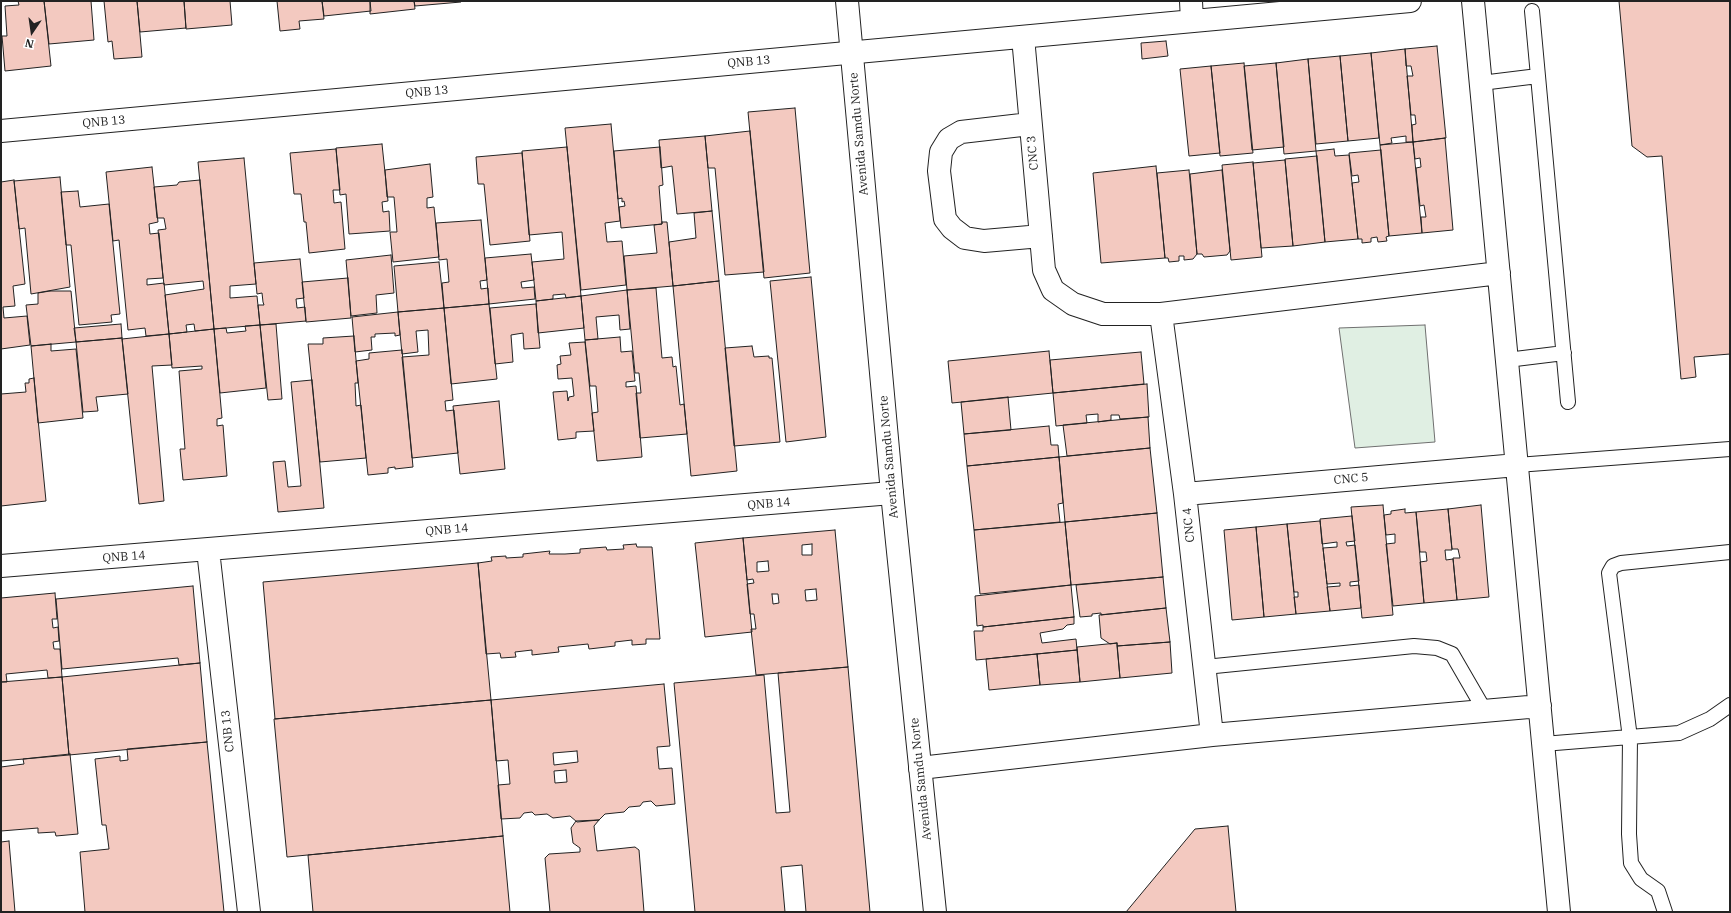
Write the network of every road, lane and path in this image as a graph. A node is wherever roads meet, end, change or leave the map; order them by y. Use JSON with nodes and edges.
{"nodes":[{"id":1,"x":847,"y":1,"type":"edge"},
{"id":2,"x":1410,"y":1,"type":"edge"},
{"id":3,"x":1473,"y":1,"type":"edge"},
{"id":4,"x":1532,"y":10,"type":"dead end"},
{"id":5,"x":1192,"y":11,"type":"edge"},
{"id":6,"x":1023,"y":37,"type":"junction"},
{"id":7,"x":852,"y":52,"type":"junction"},
{"id":8,"x":1538,"y":76,"type":"junction"},
{"id":9,"x":1481,"y":84,"type":"junction"},
{"id":10,"x":1030,"y":124,"type":"junction"},
{"id":11,"x":1,"y":131,"type":"edge"},
{"id":12,"x":1041,"y":236,"type":"junction"},
{"id":13,"x":1499,"y":273,"type":"junction"},
{"id":14,"x":1161,"y":314,"type":"junction"},
{"id":15,"x":1564,"y":353,"type":"junction"},
{"id":16,"x":1508,"y":360,"type":"junction"},
{"id":17,"x":1568,"y":402,"type":"dead end"},
{"id":18,"x":1730,"y":449,"type":"edge"},
{"id":19,"x":1517,"y":465,"type":"junction"},
{"id":20,"x":892,"y":493,"type":"junction"},
{"id":21,"x":1185,"y":494,"type":"junction"},
{"id":22,"x":208,"y":550,"type":"junction"},
{"id":23,"x":1730,"y":552,"type":"edge"},
{"id":24,"x":1,"y":566,"type":"edge"},
{"id":25,"x":1205,"y":667,"type":"junction"},
{"id":26,"x":1730,"y":705,"type":"edge"},
{"id":27,"x":1540,"y":706,"type":"junction"},
{"id":28,"x":1485,"y":711,"type":"junction"},
{"id":29,"x":1212,"y":735,"type":"junction"},
{"id":30,"x":1630,"y":738,"type":"junction"},
{"id":31,"x":1543,"y":744,"type":"junction"},
{"id":32,"x":920,"y":768,"type":"junction"},
{"id":33,"x":249,"y":912,"type":"edge"},
{"id":34,"x":934,"y":912,"type":"edge"},
{"id":35,"x":1559,"y":912,"type":"edge"},
{"id":36,"x":1665,"y":912,"type":"edge"}],
"edges":[{"from":1,"to":7,"type":"street","name":"Avenida Samdu Norte"},
{"from":2,"to":5,"type":"street","name":"QNB 13"},
{"from":3,"to":9,"type":"street"},
{"from":4,"to":8,"type":"lane"},
{"from":5,"to":6,"type":"street","name":"QNB 13"},
{"from":6,"to":7,"type":"street","name":"QNB 13"},
{"from":6,"to":10,"type":"street","name":"CNC 3"},
{"from":7,"to":11,"type":"street","name":"QNB 13"},
{"from":7,"to":20,"type":"street","name":"Avenida Samdu Norte"},
{"from":8,"to":9,"type":"lane"},
{"from":8,"to":15,"type":"lane"},
{"from":9,"to":13,"type":"street"},
{"from":10,"to":12,"type":"street","name":"CNC 3"},
{"from":10,"to":12,"type":"street"},
{"from":12,"to":14,"type":"street","name":"CNC 3"},
{"from":13,"to":14,"type":"street","name":"CNC 3"},
{"from":13,"to":16,"type":"street"},
{"from":14,"to":21,"type":"street","name":"CNC 4"},
{"from":15,"to":16,"type":"lane"},
{"from":15,"to":17,"type":"lane"},
{"from":16,"to":19,"type":"street"},
{"from":18,"to":19,"type":"lane"},
{"from":19,"to":21,"type":"street","name":"CNC 5"},
{"from":19,"to":27,"type":"street"},
{"from":20,"to":22,"type":"street","name":"QNB 14"},
{"from":20,"to":32,"type":"street","name":"Avenida Samdu Norte"},
{"from":21,"to":25,"type":"street","name":"CNC 4"},
{"from":22,"to":24,"type":"street","name":"QNB 14"},
{"from":22,"to":33,"type":"street","name":"CNB 13"},
{"from":23,"to":30,"type":"lane"},
{"from":25,"to":28,"type":"lane"},
{"from":25,"to":29,"type":"street","name":"CNC 4"},
{"from":26,"to":30,"type":"lane"},
{"from":27,"to":28,"type":"street"},
{"from":27,"to":31,"type":"street"},
{"from":28,"to":29,"type":"street"},
{"from":29,"to":32,"type":"street"},
{"from":30,"to":31,"type":"lane"},
{"from":30,"to":36,"type":"lane"},
{"from":31,"to":35,"type":"street"},
{"from":32,"to":34,"type":"street","name":"Avenida Samdu Norte"}]}
